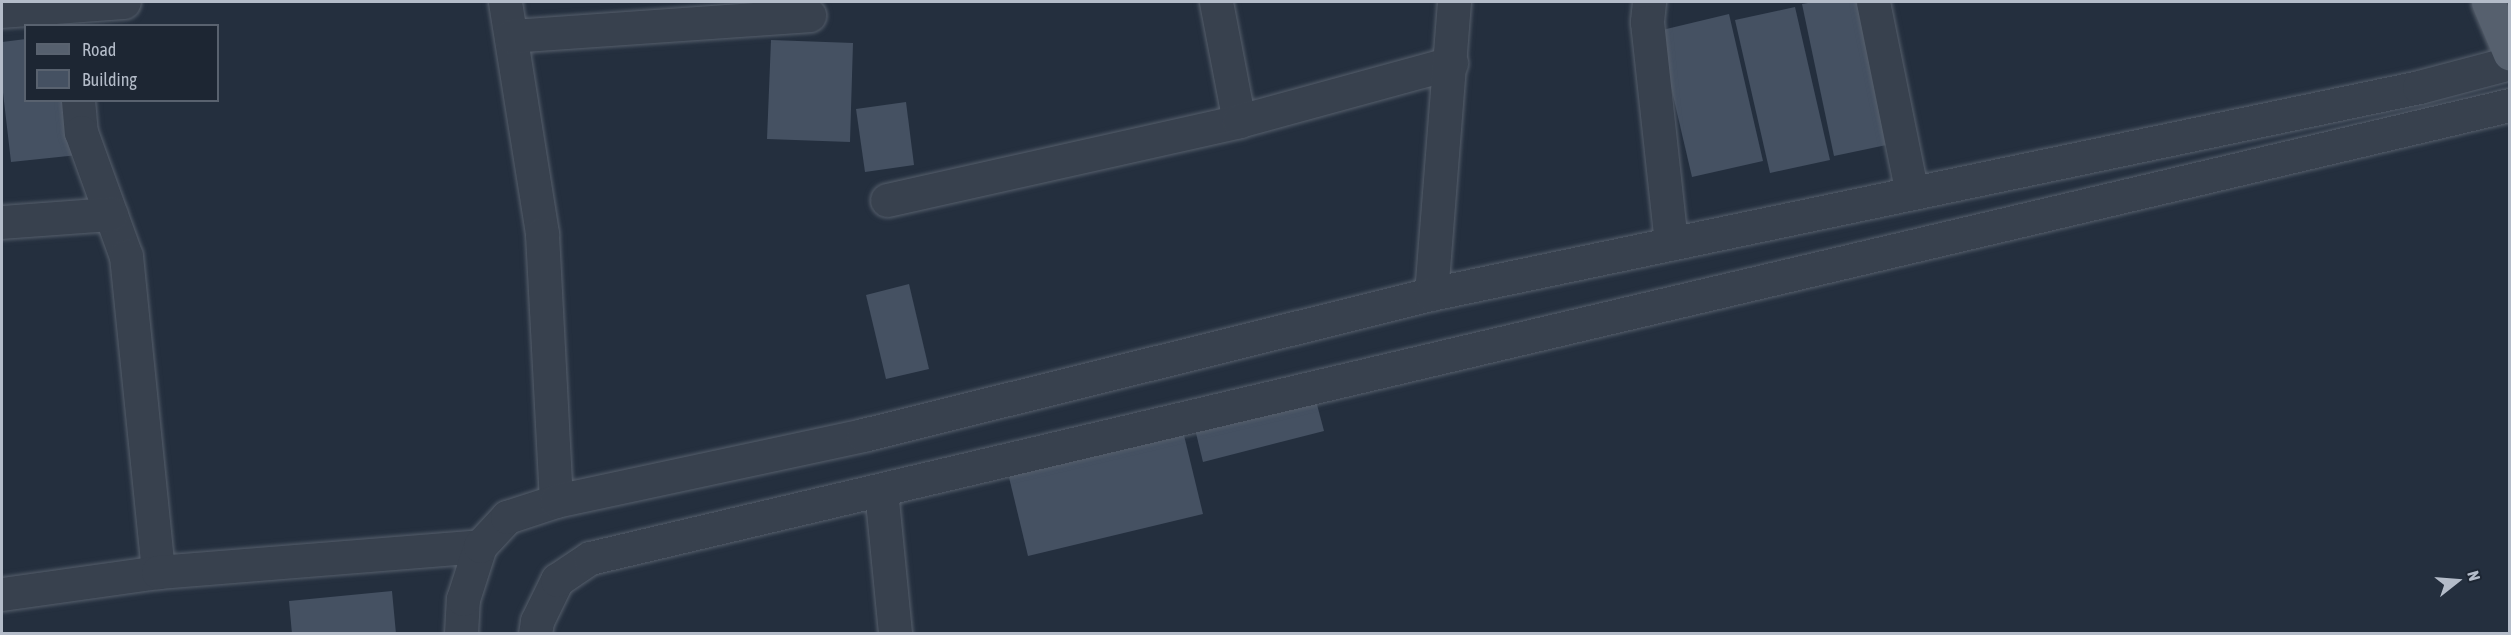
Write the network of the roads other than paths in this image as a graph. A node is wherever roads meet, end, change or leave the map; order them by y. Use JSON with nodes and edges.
{"nodes":[{"id":1,"x":124,"y":2,"type":"edge"},
{"id":2,"x":505,"y":2,"type":"edge"},
{"id":3,"x":1216,"y":2,"type":"edge"},
{"id":4,"x":1454,"y":2,"type":"edge"},
{"id":5,"x":1649,"y":2,"type":"edge"},
{"id":6,"x":1873,"y":2,"type":"edge"},
{"id":7,"x":2488,"y":2,"type":"edge"},
{"id":8,"x":2,"y":11,"type":"edge"},
{"id":9,"x":69,"y":11,"type":"edge"},
{"id":10,"x":809,"y":15,"type":"dead end"},
{"id":11,"x":511,"y":36,"type":"junction"},
{"id":12,"x":2510,"y":54,"type":"edge"},
{"id":13,"x":1451,"y":63,"type":"junction"},
{"id":14,"x":2510,"y":63,"type":"edge"},
{"id":15,"x":78,"y":102,"type":"edge"},
{"id":16,"x":2510,"y":105,"type":"edge"},
{"id":17,"x":1239,"y":122,"type":"junction"},
{"id":18,"x":1912,"y":193,"type":"junction"},
{"id":19,"x":887,"y":200,"type":"dead end"},
{"id":20,"x":111,"y":214,"type":"junction"},
{"id":21,"x":2,"y":222,"type":"edge"},
{"id":22,"x":1671,"y":244,"type":"junction"},
{"id":23,"x":1431,"y":294,"type":"junction"},
{"id":24,"x":881,"y":490,"type":"junction"},
{"id":25,"x":555,"y":501,"type":"junction"},
{"id":26,"x":480,"y":546,"type":"junction"},
{"id":27,"x":158,"y":572,"type":"junction"},
{"id":28,"x":2,"y":594,"type":"edge"},
{"id":29,"x":460,"y":633,"type":"edge"},
{"id":30,"x":535,"y":633,"type":"edge"},
{"id":31,"x":895,"y":633,"type":"edge"}],
"edges":[{"from":1,"to":9,"type":"street"},
{"from":2,"to":11,"type":"street"},
{"from":3,"to":17,"type":"street"},
{"from":4,"to":13,"type":"street"},
{"from":5,"to":22,"type":"street"},
{"from":6,"to":18,"type":"street"},
{"from":7,"to":12,"type":"main road"},
{"from":8,"to":9,"type":"street"},
{"from":10,"to":11,"type":"street"},
{"from":11,"to":25,"type":"street"},
{"from":13,"to":17,"type":"street"},
{"from":13,"to":23,"type":"street"},
{"from":14,"to":18,"type":"street"},
{"from":15,"to":20,"type":"street"},
{"from":16,"to":24,"type":"street"},
{"from":17,"to":19,"type":"street"},
{"from":18,"to":22,"type":"street"},
{"from":20,"to":21,"type":"street"},
{"from":20,"to":27,"type":"street"},
{"from":22,"to":23,"type":"street"},
{"from":23,"to":25,"type":"street"},
{"from":24,"to":30,"type":"street"},
{"from":24,"to":31,"type":"street"},
{"from":25,"to":26,"type":"street"},
{"from":26,"to":27,"type":"street"},
{"from":26,"to":29,"type":"street"},
{"from":27,"to":28,"type":"street"}]}
